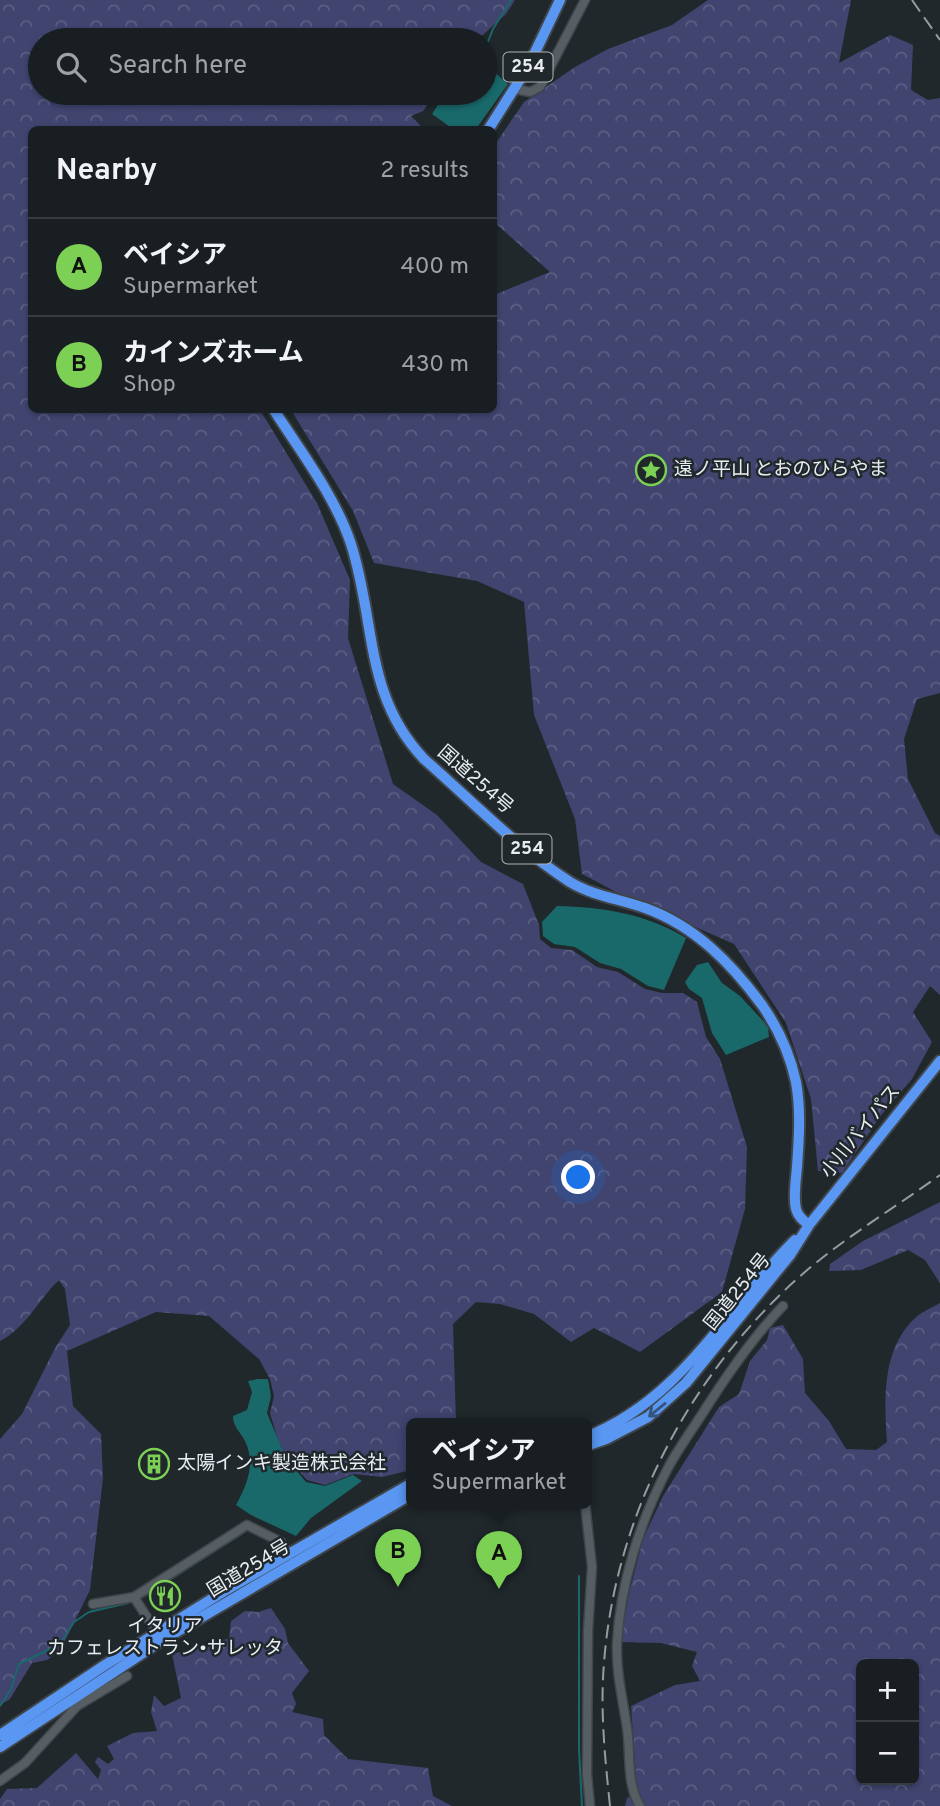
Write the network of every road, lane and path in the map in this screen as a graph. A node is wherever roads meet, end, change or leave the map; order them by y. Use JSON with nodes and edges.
{"nodes":[{"id":1,"x":560,"y":0,"type":"edge"},
{"id":2,"x":585,"y":0,"type":"edge"},
{"id":3,"x":514,"y":89,"type":"junction"},
{"id":4,"x":491,"y":126,"type":"edge"},
{"id":5,"x":276,"y":413,"type":"edge"},
{"id":6,"x":940,"y":1061,"type":"edge"},
{"id":7,"x":809,"y":1225,"type":"junction"},
{"id":8,"x":783,"y":1306,"type":"dead end"},
{"id":9,"x":592,"y":1434,"type":"edge"},
{"id":10,"x":592,"y":1443,"type":"edge"},
{"id":11,"x":406,"y":1486,"type":"edge"},
{"id":12,"x":406,"y":1497,"type":"edge"},
{"id":13,"x":586,"y":1509,"type":"edge"},
{"id":14,"x":290,"y":1555,"type":"junction"},
{"id":15,"x":134,"y":1597,"type":"junction"},
{"id":16,"x":93,"y":1604,"type":"dead end"},
{"id":17,"x":157,"y":1633,"type":"junction"},
{"id":18,"x":127,"y":1676,"type":"dead end"},
{"id":19,"x":75,"y":1702,"type":"junction"},
{"id":20,"x":0,"y":1735,"type":"edge"},
{"id":21,"x":0,"y":1747,"type":"edge"},
{"id":22,"x":0,"y":1781,"type":"edge"},
{"id":23,"x":590,"y":1806,"type":"edge"},
{"id":24,"x":640,"y":1806,"type":"edge"}],
"edges":[{"from":1,"to":3,"type":"highway","number":"254"},
{"from":2,"to":3,"type":"street"},
{"from":3,"to":4,"type":"highway","number":"254"},
{"from":5,"to":7,"type":"highway","name":"国道254号","number":"254"},
{"from":6,"to":7,"type":"highway","name":"小川バイパス"},
{"from":7,"to":9,"type":"highway","name":"国道254号"},
{"from":7,"to":10,"type":"highway","name":"国道254号","one_way":true},
{"from":8,"to":24,"type":"street"},
{"from":11,"to":14,"type":"highway","name":"国道254号"},
{"from":12,"to":19,"type":"highway","name":"国道254号"},
{"from":13,"to":23,"type":"street"},
{"from":14,"to":15,"type":"street"},
{"from":14,"to":17,"type":"highway","name":"国道254号"},
{"from":15,"to":16,"type":"street"},
{"from":15,"to":17,"type":"street"},
{"from":17,"to":20,"type":"highway","name":"国道254号"},
{"from":18,"to":19,"type":"street"},
{"from":19,"to":21,"type":"highway","name":"国道254号"},
{"from":19,"to":22,"type":"street"}]}
